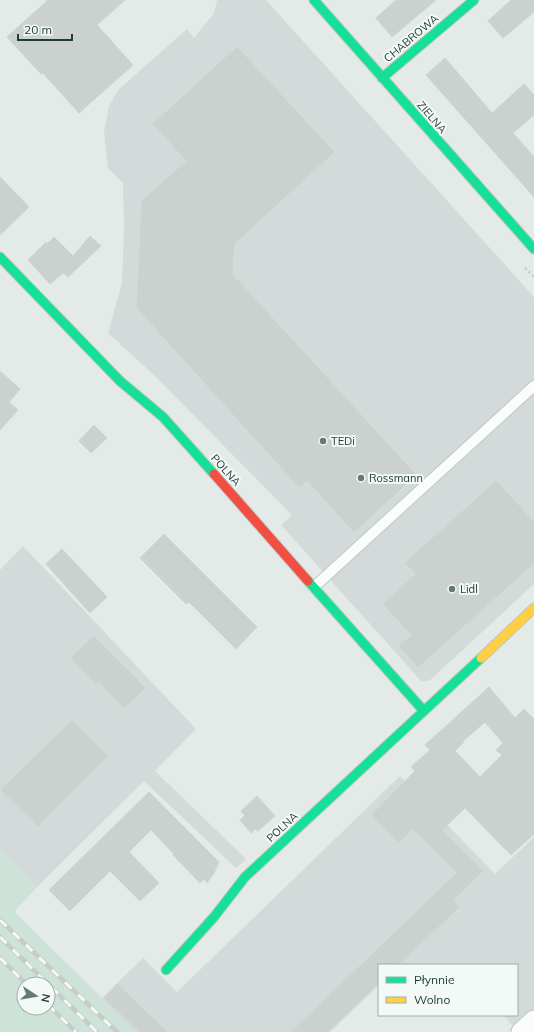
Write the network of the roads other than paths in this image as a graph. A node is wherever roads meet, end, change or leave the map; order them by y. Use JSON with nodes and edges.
{"nodes":[{"id":1,"x":314,"y":0,"type":"edge"},
{"id":2,"x":474,"y":0,"type":"edge"},
{"id":3,"x":382,"y":78,"type":"junction"},
{"id":4,"x":534,"y":249,"type":"edge"},
{"id":5,"x":0,"y":257,"type":"edge"},
{"id":6,"x":534,"y":386,"type":"edge"},
{"id":7,"x":314,"y":587,"type":"junction"},
{"id":8,"x":534,"y":608,"type":"edge"},
{"id":9,"x":423,"y":710,"type":"junction"},
{"id":10,"x":166,"y":970,"type":"dead end"},
{"id":11,"x":534,"y":1020,"type":"edge"},
{"id":12,"x":521,"y":1032,"type":"edge"}],
"edges":[{"from":1,"to":3,"type":"street","name":"ZIELNA"},
{"from":2,"to":3,"type":"street","name":"CHABROWA"},
{"from":3,"to":4,"type":"street","name":"ZIELNA"},
{"from":5,"to":7,"type":"street","name":"POLNA"},
{"from":6,"to":7,"type":"lane"},
{"from":7,"to":9,"type":"street","name":"POLNA"},
{"from":8,"to":9,"type":"street","name":"POLNA"},
{"from":9,"to":10,"type":"street","name":"POLNA"},
{"from":11,"to":12,"type":"street"}]}
